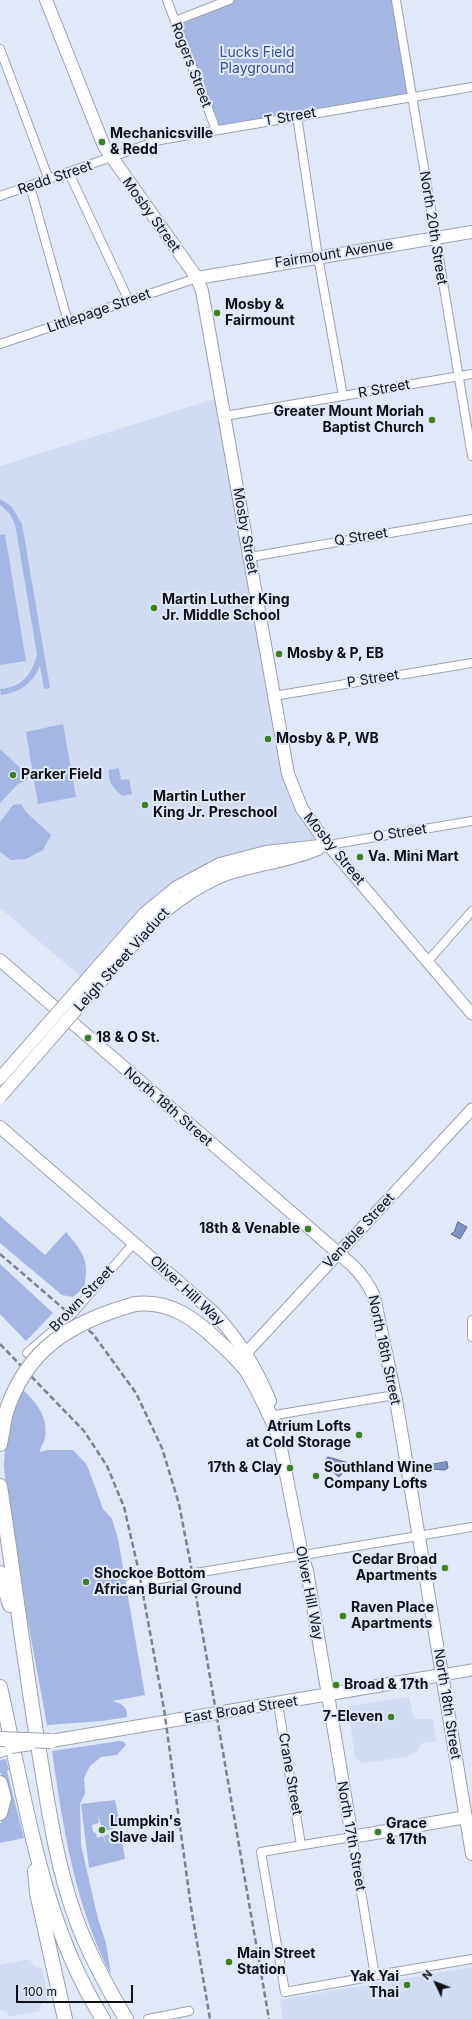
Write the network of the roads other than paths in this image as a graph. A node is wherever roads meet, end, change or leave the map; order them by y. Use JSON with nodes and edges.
{"nodes":[{"id":1,"x":46,"y":0,"type":"edge"},
{"id":2,"x":167,"y":0,"type":"edge"},
{"id":3,"x":229,"y":0,"type":"edge"},
{"id":4,"x":396,"y":0,"type":"edge"},
{"id":5,"x":175,"y":21,"type":"junction"},
{"id":6,"x":0,"y":49,"type":"edge"},
{"id":7,"x":472,"y":87,"type":"edge"},
{"id":8,"x":412,"y":96,"type":"junction"},
{"id":9,"x":297,"y":116,"type":"junction"},
{"id":10,"x":216,"y":130,"type":"junction"},
{"id":11,"x":110,"y":158,"type":"junction"},
{"id":12,"x":69,"y":173,"type":"junction"},
{"id":13,"x":49,"y":180,"type":"junction"},
{"id":14,"x":30,"y":186,"type":"junction"},
{"id":15,"x":0,"y":196,"type":"edge"},
{"id":16,"x":472,"y":232,"type":"edge"},
{"id":17,"x":435,"y":238,"type":"junction"},
{"id":18,"x":318,"y":257,"type":"junction"},
{"id":19,"x":197,"y":278,"type":"junction"},
{"id":20,"x":129,"y":301,"type":"junction"},
{"id":21,"x":68,"y":322,"type":"junction"},
{"id":22,"x":0,"y":344,"type":"edge"},
{"id":23,"x":472,"y":374,"type":"edge"},
{"id":24,"x":459,"y":376,"type":"junction"},
{"id":25,"x":343,"y":396,"type":"junction"},
{"id":26,"x":225,"y":416,"type":"junction"},
{"id":27,"x":472,"y":456,"type":"edge"},
{"id":28,"x":472,"y":519,"type":"edge"},
{"id":29,"x":250,"y":557,"type":"junction"},
{"id":30,"x":472,"y":663,"type":"edge"},
{"id":31,"x":274,"y":696,"type":"junction"},
{"id":32,"x":472,"y":821,"type":"edge"},
{"id":33,"x":328,"y":845,"type":"junction"},
{"id":34,"x":222,"y":870,"type":"junction"},
{"id":35,"x":472,"y":911,"type":"edge"},
{"id":36,"x":0,"y":960,"type":"edge"},
{"id":37,"x":428,"y":961,"type":"junction"},
{"id":38,"x":472,"y":1014,"type":"edge"},
{"id":39,"x":0,"y":1078,"type":"edge"},
{"id":40,"x":0,"y":1097,"type":"edge"},
{"id":41,"x":472,"y":1109,"type":"edge"},
{"id":42,"x":0,"y":1127,"type":"edge"},
{"id":43,"x":134,"y":1243,"type":"junction"},
{"id":44,"x":338,"y":1253,"type":"junction"},
{"id":45,"x":472,"y":1320,"type":"edge"},
{"id":46,"x":472,"y":1337,"type":"edge"},
{"id":47,"x":27,"y":1353,"type":"dead end"},
{"id":48,"x":246,"y":1353,"type":"junction"},
{"id":49,"x":395,"y":1395,"type":"junction"},
{"id":50,"x":275,"y":1415,"type":"junction"},
{"id":51,"x":277,"y":1431,"type":"junction"},
{"id":52,"x":0,"y":1444,"type":"edge"},
{"id":53,"x":0,"y":1486,"type":"edge"},
{"id":54,"x":472,"y":1527,"type":"edge"},
{"id":55,"x":418,"y":1536,"type":"junction"},
{"id":56,"x":302,"y":1555,"type":"junction"},
{"id":57,"x":0,"y":1573,"type":"edge"},
{"id":58,"x":130,"y":1584,"type":"dead end"},
{"id":59,"x":472,"y":1670,"type":"edge"},
{"id":60,"x":442,"y":1675,"type":"junction"},
{"id":61,"x":27,"y":1684,"type":"junction"},
{"id":62,"x":0,"y":1687,"type":"edge"},
{"id":63,"x":328,"y":1695,"type":"junction"},
{"id":64,"x":278,"y":1704,"type":"junction"},
{"id":65,"x":54,"y":1740,"type":"joint"},
{"id":66,"x":3,"y":1746,"type":"edge"},
{"id":67,"x":0,"y":1783,"type":"edge"},
{"id":68,"x":0,"y":1814,"type":"edge"},
{"id":69,"x":469,"y":1816,"type":"edge"},
{"id":70,"x":352,"y":1837,"type":"junction"},
{"id":71,"x":33,"y":1839,"type":"junction"},
{"id":72,"x":301,"y":1845,"type":"junction"},
{"id":73,"x":472,"y":1854,"type":"edge"},
{"id":74,"x":472,"y":1959,"type":"edge"},
{"id":75,"x":375,"y":1976,"type":"junction"},
{"id":76,"x":108,"y":1989,"type":"junction"},
{"id":77,"x":189,"y":2011,"type":"dead end"},
{"id":78,"x":65,"y":2019,"type":"edge"},
{"id":79,"x":103,"y":2019,"type":"edge"},
{"id":80,"x":126,"y":2019,"type":"edge"},
{"id":81,"x":131,"y":2019,"type":"edge"},
{"id":82,"x":148,"y":2019,"type":"edge"}],
"edges":[{"from":1,"to":11,"type":"main road","name":"Mosby Street"},
{"from":2,"to":5,"type":"street","name":"Rogers Street"},
{"from":3,"to":5,"type":"street"},
{"from":4,"to":8,"type":"street","name":"North 20th Street"},
{"from":5,"to":10,"type":"street","name":"Rogers Street"},
{"from":6,"to":13,"type":"street"},
{"from":7,"to":8,"type":"street","name":"T Street"},
{"from":8,"to":9,"type":"street","name":"T Street"},
{"from":8,"to":17,"type":"street","name":"North 20th Street"},
{"from":9,"to":10,"type":"street","name":"T Street"},
{"from":9,"to":18,"type":"street"},
{"from":10,"to":11,"type":"street","name":"T Street"},
{"from":11,"to":12,"type":"street","name":"Redd Street"},
{"from":11,"to":19,"type":"main road","name":"Mosby Street"},
{"from":12,"to":13,"type":"street","name":"Redd Street"},
{"from":12,"to":20,"type":"street"},
{"from":13,"to":14,"type":"street","name":"Redd Street"},
{"from":14,"to":15,"type":"street","name":"Redd Street"},
{"from":14,"to":21,"type":"street"},
{"from":16,"to":17,"type":"main road","name":"Fairmount Avenue"},
{"from":17,"to":18,"type":"main road","name":"Fairmount Avenue"},
{"from":17,"to":24,"type":"street","name":"North 20th Street"},
{"from":18,"to":19,"type":"main road","name":"Fairmount Avenue"},
{"from":18,"to":25,"type":"street"},
{"from":19,"to":20,"type":"street","name":"Littlepage Street"},
{"from":19,"to":26,"type":"main road","name":"Mosby Street"},
{"from":20,"to":21,"type":"street","name":"Littlepage Street"},
{"from":21,"to":22,"type":"street","name":"Littlepage Street"},
{"from":23,"to":24,"type":"street","name":"R Street"},
{"from":24,"to":25,"type":"street","name":"R Street"},
{"from":24,"to":27,"type":"street","name":"North 20th Street"},
{"from":25,"to":26,"type":"street","name":"R Street"},
{"from":26,"to":29,"type":"main road","name":"Mosby Street"},
{"from":28,"to":29,"type":"street","name":"Q Street"},
{"from":29,"to":31,"type":"main road","name":"Mosby Street"},
{"from":30,"to":31,"type":"street","name":"P Street"},
{"from":31,"to":33,"type":"main road","name":"Mosby Street"},
{"from":32,"to":33,"type":"street","name":"O Street"},
{"from":33,"to":34,"type":"main road","name":"Leigh Street Viaduct"},
{"from":33,"to":37,"type":"main road","name":"Mosby Street"},
{"from":34,"to":39,"type":"main road","name":"Leigh Street Viaduct","bridge":true},
{"from":34,"to":40,"type":"main road","name":"Leigh Street Viaduct","bridge":true},
{"from":35,"to":37,"type":"street"},
{"from":36,"to":44,"type":"main road","name":"North 18th Street"},
{"from":37,"to":38,"type":"main road","name":"Mosby Street"},
{"from":41,"to":44,"type":"main road","name":"Venable Street"},
{"from":42,"to":43,"type":"main road","name":"Oliver Hill Way"},
{"from":43,"to":47,"type":"street","name":"Brown Street"},
{"from":43,"to":48,"type":"main road","name":"Oliver Hill Way"},
{"from":44,"to":48,"type":"main road","name":"Venable Street"},
{"from":44,"to":49,"type":"main road","name":"North 18th Street"},
{"from":45,"to":46,"type":"street"},
{"from":48,"to":50,"type":"main road","name":"Oliver Hill Way"},
{"from":49,"to":50,"type":"street"},
{"from":49,"to":55,"type":"main road","name":"North 18th Street"},
{"from":50,"to":51,"type":"main road","name":"Oliver Hill Way"},
{"from":51,"to":52,"type":"highway","bridge":true},
{"from":51,"to":56,"type":"main road","name":"Oliver Hill Way"},
{"from":53,"to":61,"type":"highway"},
{"from":54,"to":55,"type":"street"},
{"from":55,"to":56,"type":"street"},
{"from":55,"to":60,"type":"main road","name":"North 18th Street"},
{"from":56,"to":58,"type":"street"},
{"from":56,"to":63,"type":"main road","name":"Oliver Hill Way"},
{"from":57,"to":61,"type":"highway"},
{"from":59,"to":60,"type":"main road","name":"East Broad Street"},
{"from":60,"to":63,"type":"main road","name":"East Broad Street"},
{"from":60,"to":69,"type":"main road","name":"North 18th Street"},
{"from":61,"to":76,"type":"highway"},
{"from":62,"to":71,"type":"highway"},
{"from":63,"to":64,"type":"main road","name":"East Broad Street"},
{"from":63,"to":70,"type":"main road","name":"North 17th Street"},
{"from":64,"to":65,"type":"main road","name":"East Broad Street"},
{"from":64,"to":72,"type":"street","name":"Crane Street"},
{"from":65,"to":66,"type":"highway","bridge":true},
{"from":67,"to":68,"type":"highway"},
{"from":69,"to":70,"type":"main road"},
{"from":69,"to":73,"type":"main road","name":"North 18th Street"},
{"from":70,"to":72,"type":"street"},
{"from":70,"to":75,"type":"street","name":"North 17th Street"},
{"from":71,"to":78,"type":"highway"},
{"from":71,"to":79,"type":"highway"},
{"from":72,"to":75,"type":"street"},
{"from":74,"to":75,"type":"street"},
{"from":76,"to":80,"type":"highway"},
{"from":76,"to":81,"type":"highway"},
{"from":77,"to":82,"type":"street"}]}
